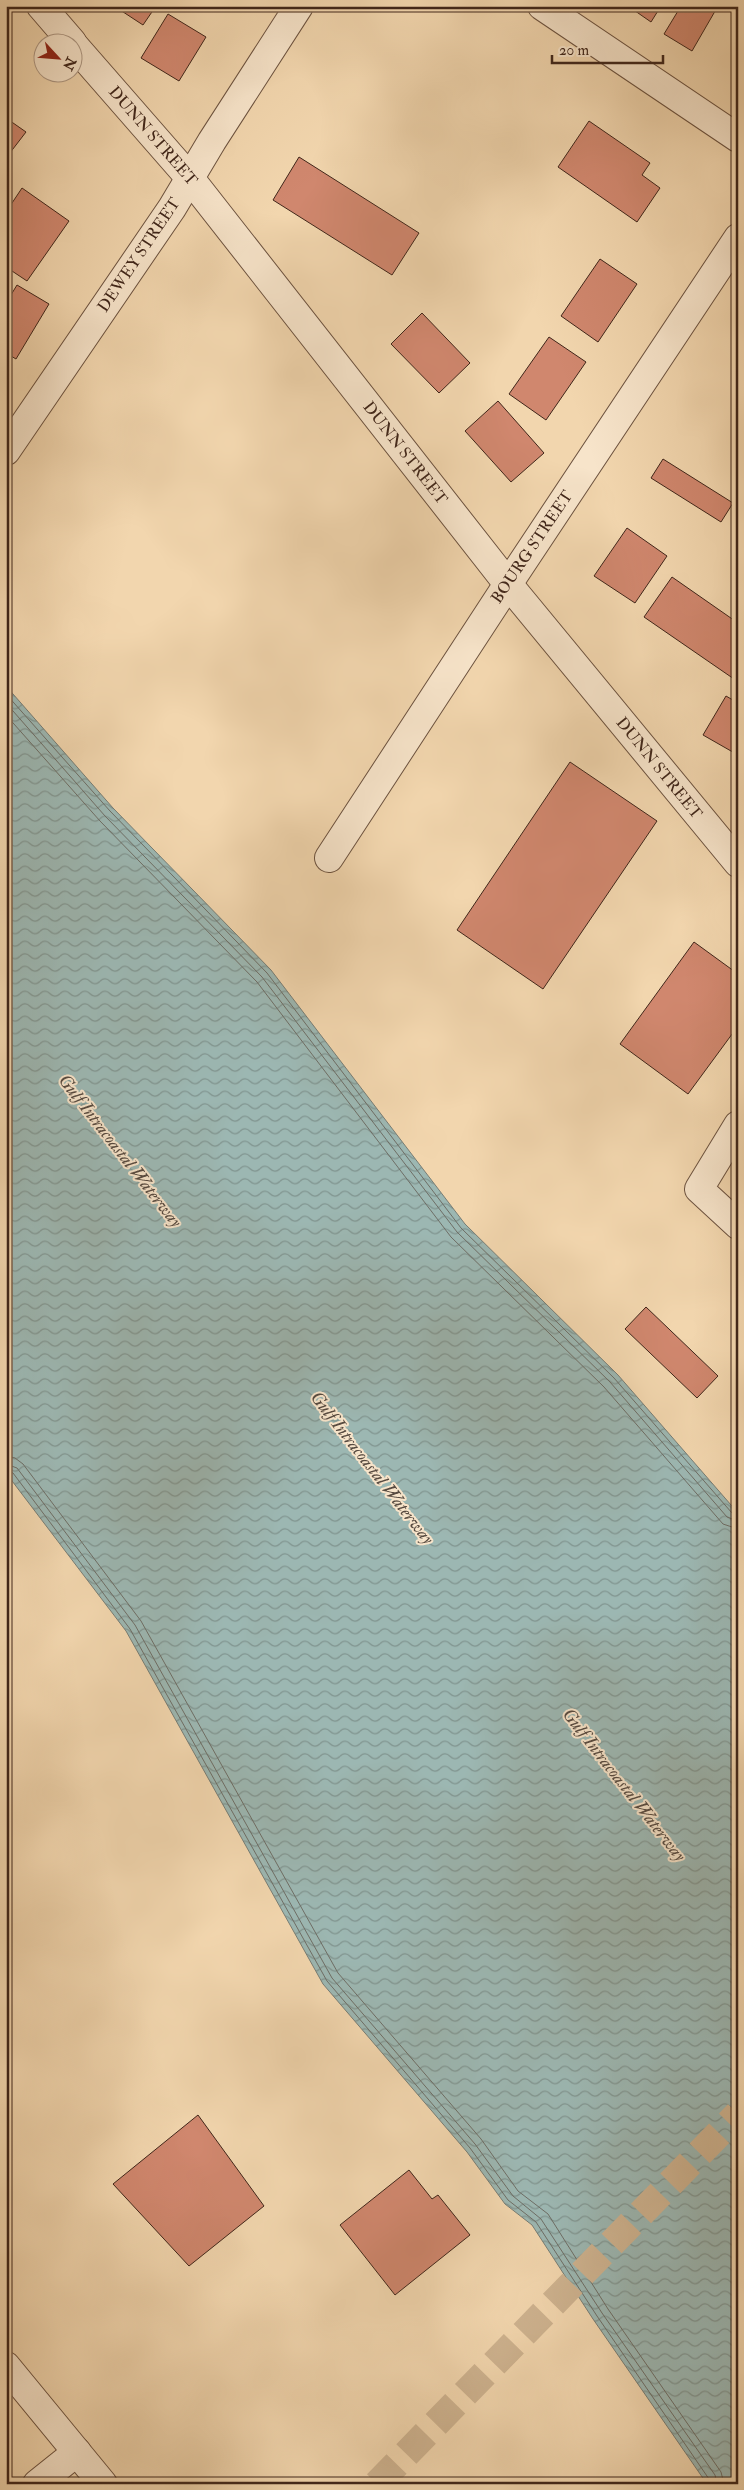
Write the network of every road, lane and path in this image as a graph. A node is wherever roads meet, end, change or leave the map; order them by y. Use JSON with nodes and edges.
{"nodes":[{"id":1,"x":41,"y":6,"type":"edge"},
{"id":2,"x":299,"y":6,"type":"edge"},
{"id":3,"x":542,"y":6,"type":"edge"},
{"id":4,"x":63,"y":32,"type":"edge"},
{"id":5,"x":82,"y":54,"type":"edge"},
{"id":6,"x":738,"y":138,"type":"edge"},
{"id":7,"x":189,"y":177,"type":"junction"},
{"id":8,"x":738,"y":238,"type":"edge"},
{"id":9,"x":6,"y":451,"type":"edge"},
{"id":10,"x":508,"y":584,"type":"junction"},
{"id":11,"x":329,"y":858,"type":"dead end"},
{"id":12,"x":738,"y":863,"type":"edge"},
{"id":13,"x":738,"y":1125,"type":"edge"},
{"id":14,"x":738,"y":1225,"type":"edge"},
{"id":15,"x":6,"y":2366,"type":"edge"},
{"id":16,"x":77,"y":2452,"type":"junction"},
{"id":17,"x":37,"y":2484,"type":"edge"},
{"id":18,"x":103,"y":2484,"type":"edge"}],
"edges":[{"from":1,"to":4,"type":"street","name":"DUNN STREET"},
{"from":2,"to":7,"type":"street","name":"DEWEY STREET"},
{"from":3,"to":6,"type":"street"},
{"from":5,"to":7,"type":"street","name":"DUNN STREET"},
{"from":7,"to":9,"type":"street","name":"DEWEY STREET"},
{"from":7,"to":10,"type":"street","name":"DUNN STREET"},
{"from":8,"to":10,"type":"street","name":"BOURG STREET"},
{"from":10,"to":11,"type":"street","name":"BOURG STREET"},
{"from":10,"to":12,"type":"street","name":"DUNN STREET"},
{"from":13,"to":14,"type":"street"},
{"from":15,"to":16,"type":"street"},
{"from":16,"to":17,"type":"street"},
{"from":16,"to":18,"type":"street"}]}
